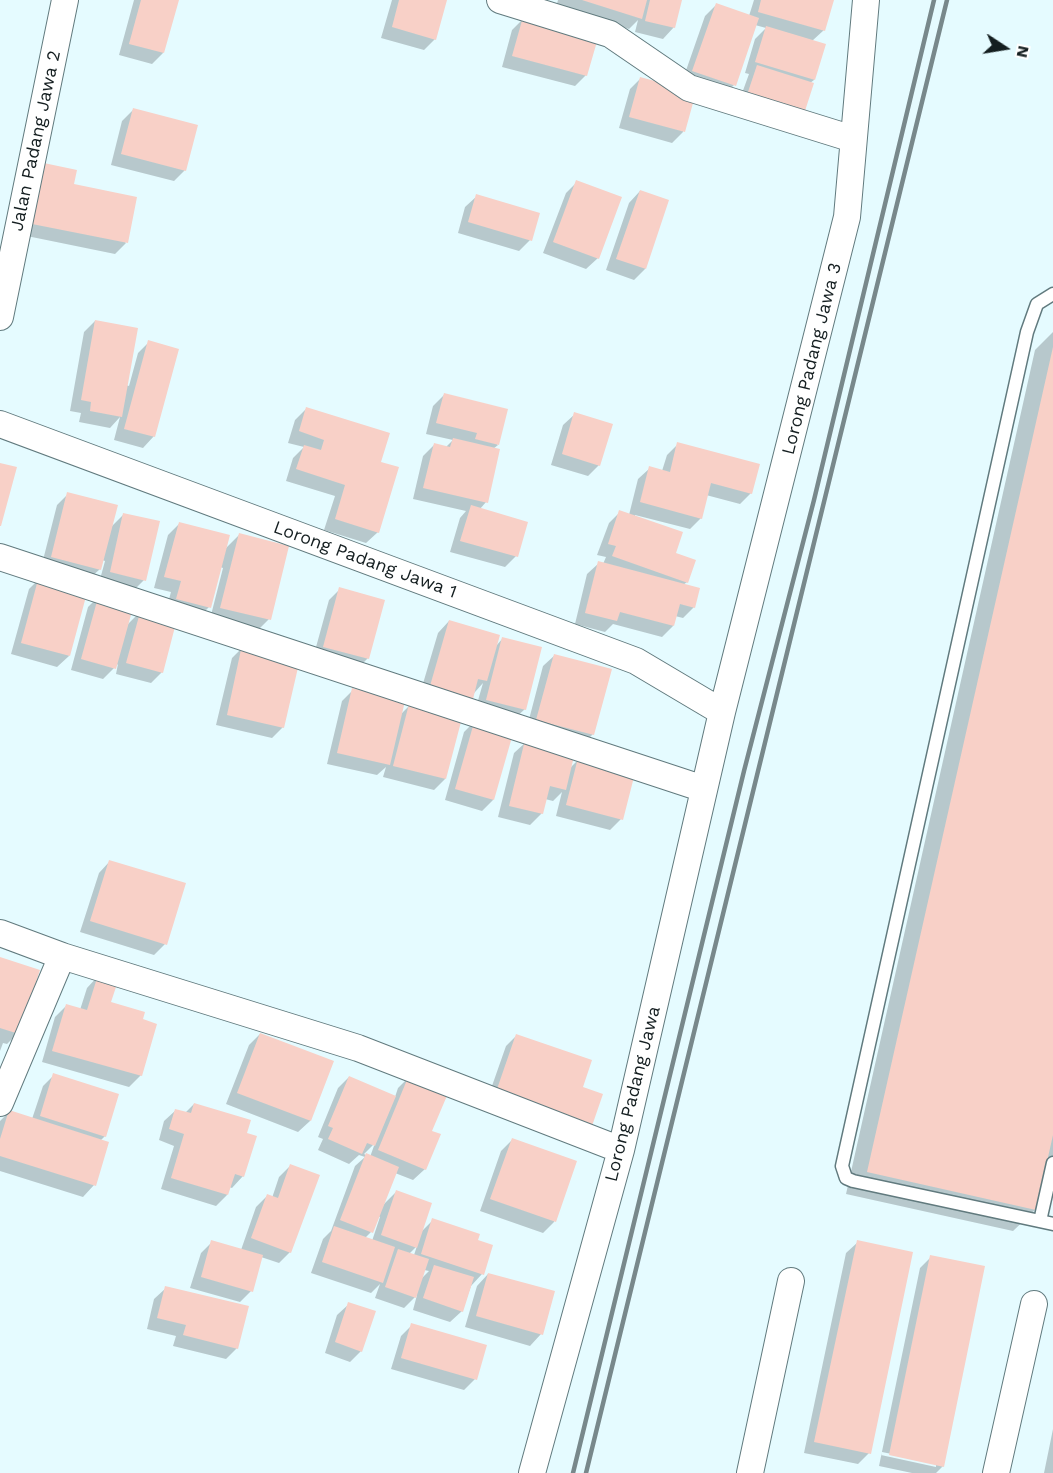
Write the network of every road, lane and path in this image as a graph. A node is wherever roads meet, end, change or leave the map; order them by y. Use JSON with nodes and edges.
{"nodes":[{"id":1,"x":65,"y":0,"type":"edge"},
{"id":2,"x":500,"y":0,"type":"edge"},
{"id":3,"x":866,"y":0,"type":"edge"},
{"id":4,"x":853,"y":139,"type":"junction"},
{"id":5,"x":1053,"y":294,"type":"edge"},
{"id":6,"x":0,"y":317,"type":"edge"},
{"id":7,"x":0,"y":424,"type":"edge"},
{"id":8,"x":0,"y":557,"type":"edge"},
{"id":9,"x":722,"y":712,"type":"junction"},
{"id":10,"x":705,"y":789,"type":"junction"},
{"id":11,"x":0,"y":933,"type":"edge"},
{"id":12,"x":62,"y":956,"type":"junction"},
{"id":13,"x":0,"y":1102,"type":"edge"},
{"id":14,"x":621,"y":1150,"type":"junction"},
{"id":15,"x":1053,"y":1163,"type":"edge"},
{"id":16,"x":1040,"y":1221,"type":"junction"},
{"id":17,"x":1053,"y":1224,"type":"edge"},
{"id":18,"x":791,"y":1281,"type":"dead end"},
{"id":19,"x":1034,"y":1304,"type":"dead end"},
{"id":20,"x":532,"y":1473,"type":"edge"},
{"id":21,"x":750,"y":1473,"type":"edge"},
{"id":22,"x":996,"y":1473,"type":"edge"}],
"edges":[{"from":1,"to":6,"type":"street","name":"Jalan Padang Jawa 2"},
{"from":2,"to":4,"type":"street"},
{"from":3,"to":4,"type":"street","name":"Lorong Padang Jawa 3"},
{"from":4,"to":9,"type":"street","name":"Lorong Padang Jawa 3"},
{"from":5,"to":16,"type":"lane"},
{"from":7,"to":9,"type":"street","name":"Lorong Padang Jawa 1"},
{"from":8,"to":10,"type":"street"},
{"from":9,"to":10,"type":"street","name":"Lorong Padang Jawa"},
{"from":10,"to":14,"type":"street","name":"Lorong Padang Jawa"},
{"from":11,"to":12,"type":"street"},
{"from":12,"to":13,"type":"street"},
{"from":12,"to":14,"type":"street"},
{"from":14,"to":20,"type":"street","name":"Lorong Padang Jawa"},
{"from":15,"to":16,"type":"lane"},
{"from":16,"to":17,"type":"lane"},
{"from":18,"to":21,"type":"street"},
{"from":19,"to":22,"type":"street"}]}
